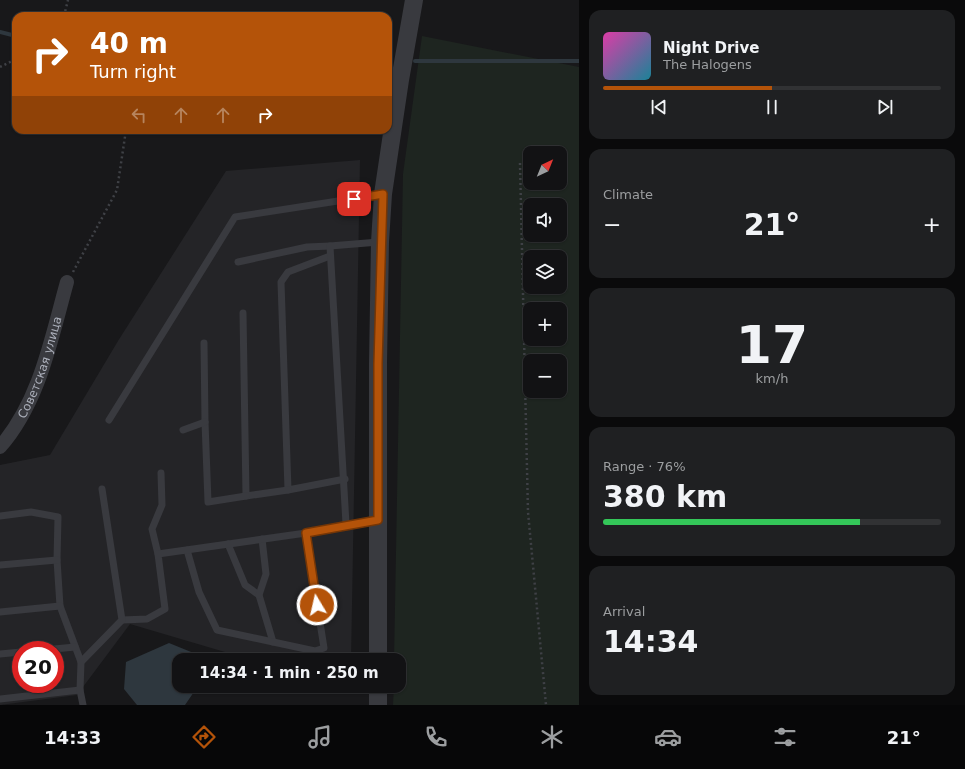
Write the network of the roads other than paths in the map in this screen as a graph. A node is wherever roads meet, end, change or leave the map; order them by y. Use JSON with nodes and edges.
{"nodes":[{"id":1,"x":414,"y":0,"type":"edge"},
{"id":2,"x":392,"y":134,"type":"edge"},
{"id":3,"x":392,"y":134,"type":"edge"},
{"id":4,"x":383,"y":194,"type":"junction"},
{"id":5,"x":380,"y":242,"type":"junction"},
{"id":6,"x":330,"y":246,"type":"junction"},
{"id":7,"x":330,"y":256,"type":"junction"},
{"id":8,"x":238,"y":262,"type":"dead end"},
{"id":9,"x":68,"y":282,"type":"road end"},
{"id":10,"x":243,"y":313,"type":"dead end"},
{"id":11,"x":204,"y":343,"type":"dead end"},
{"id":12,"x":109,"y":420,"type":"dead end"},
{"id":13,"x":205,"y":422,"type":"junction"},
{"id":14,"x":183,"y":430,"type":"dead end"},
{"id":15,"x":0,"y":447,"type":"edge"},
{"id":16,"x":161,"y":473,"type":"dead end"},
{"id":17,"x":345,"y":479,"type":"junction"},
{"id":18,"x":102,"y":489,"type":"dead end"},
{"id":19,"x":288,"y":490,"type":"junction"},
{"id":20,"x":246,"y":496,"type":"junction"},
{"id":21,"x":0,"y":516,"type":"edge"},
{"id":22,"x":378,"y":520,"type":"junction"},
{"id":23,"x":346,"y":524,"type":"junction"},
{"id":24,"x":306,"y":533,"type":"junction"},
{"id":25,"x":262,"y":539,"type":"junction"},
{"id":26,"x":228,"y":544,"type":"junction"},
{"id":27,"x":187,"y":550,"type":"junction"},
{"id":28,"x":158,"y":554,"type":"junction"},
{"id":29,"x":57,"y":560,"type":"junction"},
{"id":30,"x":0,"y":566,"type":"edge"},
{"id":31,"x":259,"y":595,"type":"junction"},
{"id":32,"x":60,"y":606,"type":"junction"},
{"id":33,"x":0,"y":612,"type":"edge"},
{"id":34,"x":122,"y":620,"type":"junction"},
{"id":35,"x":273,"y":642,"type":"junction"},
{"id":36,"x":75,"y":647,"type":"junction"},
{"id":37,"x":64,"y":648,"type":"edge"},
{"id":38,"x":12,"y":653,"type":"edge"},
{"id":39,"x":378,"y":653,"type":"edge"},
{"id":40,"x":0,"y":654,"type":"edge"},
{"id":41,"x":81,"y":662,"type":"junction"},
{"id":42,"x":80,"y":690,"type":"junction"},
{"id":43,"x":378,"y":693,"type":"edge"},
{"id":44,"x":0,"y":699,"type":"edge"},
{"id":45,"x":83,"y":705,"type":"edge"},
{"id":46,"x":378,"y":705,"type":"edge"}],
"edges":[{"from":1,"to":2,"type":"street"},
{"from":3,"to":4,"type":"street"},
{"from":4,"to":5,"type":"street"},
{"from":4,"to":12,"type":"lane"},
{"from":5,"to":6,"type":"lane"},
{"from":5,"to":22,"type":"street"},
{"from":6,"to":7,"type":"lane"},
{"from":6,"to":8,"type":"lane"},
{"from":7,"to":17,"type":"lane"},
{"from":7,"to":19,"type":"lane"},
{"from":9,"to":15,"type":"street","name":"Советская улица"},
{"from":10,"to":20,"type":"lane"},
{"from":11,"to":13,"type":"lane"},
{"from":13,"to":14,"type":"lane"},
{"from":13,"to":20,"type":"lane"},
{"from":16,"to":28,"type":"lane"},
{"from":17,"to":19,"type":"lane"},
{"from":17,"to":23,"type":"lane"},
{"from":18,"to":34,"type":"lane"},
{"from":19,"to":20,"type":"lane"},
{"from":21,"to":29,"type":"lane"},
{"from":22,"to":23,"type":"lane"},
{"from":22,"to":39,"type":"street"},
{"from":23,"to":24,"type":"lane"},
{"from":24,"to":25,"type":"lane"},
{"from":24,"to":35,"type":"lane"},
{"from":25,"to":26,"type":"lane"},
{"from":25,"to":31,"type":"lane"},
{"from":26,"to":27,"type":"lane"},
{"from":26,"to":31,"type":"lane"},
{"from":27,"to":28,"type":"lane"},
{"from":27,"to":35,"type":"lane"},
{"from":28,"to":34,"type":"lane"},
{"from":29,"to":30,"type":"lane"},
{"from":29,"to":32,"type":"lane"},
{"from":31,"to":35,"type":"lane"},
{"from":32,"to":33,"type":"lane"},
{"from":32,"to":36,"type":"lane"},
{"from":34,"to":41,"type":"lane"},
{"from":36,"to":37,"type":"lane"},
{"from":36,"to":41,"type":"lane"},
{"from":38,"to":40,"type":"lane"},
{"from":41,"to":42,"type":"lane"},
{"from":42,"to":44,"type":"lane"},
{"from":42,"to":45,"type":"lane"},
{"from":43,"to":46,"type":"street"}]}
